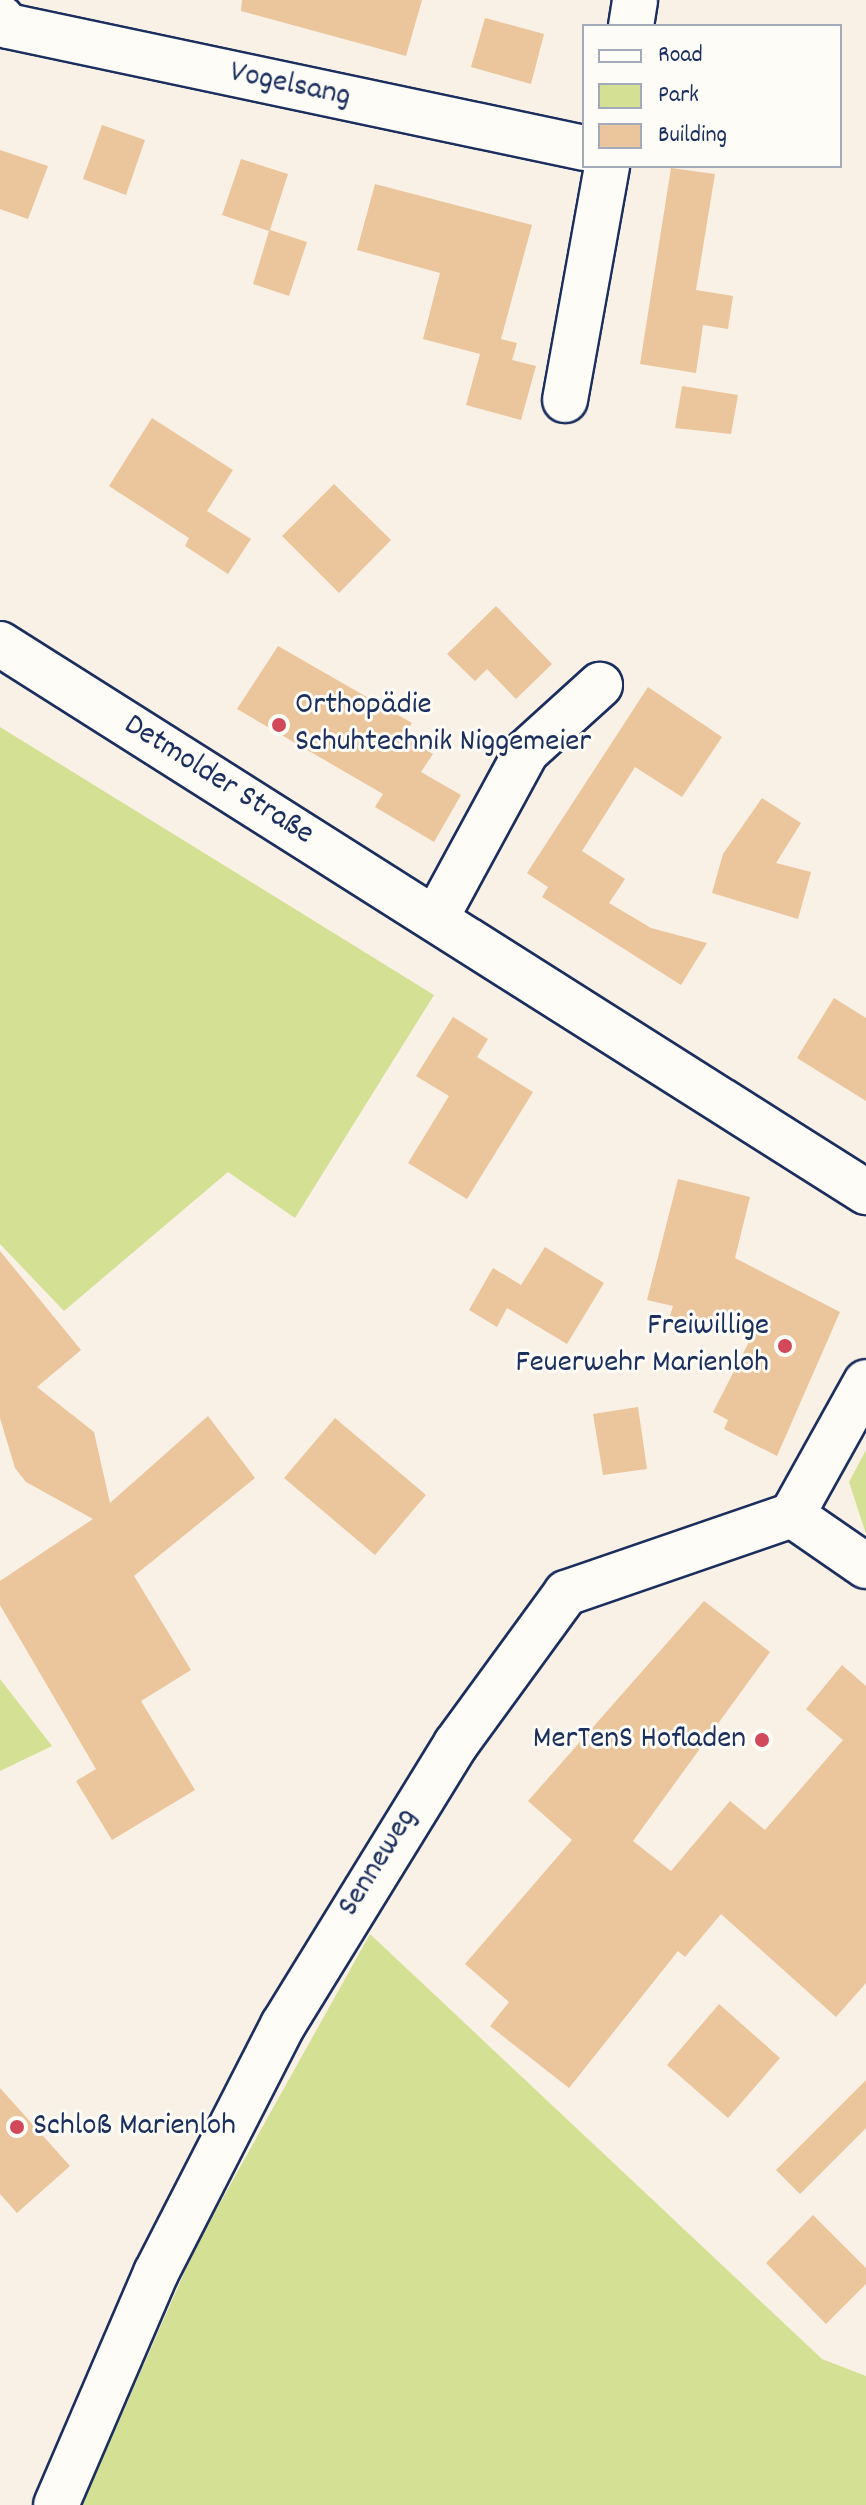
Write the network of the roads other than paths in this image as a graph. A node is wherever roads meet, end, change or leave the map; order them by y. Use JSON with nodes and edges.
{"nodes":[{"id":1,"x":635,"y":0,"type":"edge"},
{"id":2,"x":0,"y":17,"type":"edge"},
{"id":3,"x":631,"y":24,"type":"edge"},
{"id":4,"x":582,"y":148,"type":"edge"},
{"id":5,"x":607,"y":168,"type":"edge"},
{"id":6,"x":565,"y":400,"type":"dead end"},
{"id":7,"x":0,"y":644,"type":"edge"},
{"id":8,"x":600,"y":685,"type":"dead end"},
{"id":9,"x":436,"y":918,"type":"junction"},
{"id":10,"x":866,"y":1192,"type":"edge"},
{"id":11,"x":866,"y":1382,"type":"edge"},
{"id":12,"x":792,"y":1515,"type":"junction"},
{"id":13,"x":866,"y":1566,"type":"edge"},
{"id":14,"x":56,"y":2505,"type":"edge"}],
"edges":[{"from":1,"to":3,"type":"street"},
{"from":2,"to":4,"type":"street","name":"Vogelsang"},
{"from":5,"to":6,"type":"street"},
{"from":7,"to":9,"type":"street","name":"Detmolder Straße"},
{"from":8,"to":9,"type":"street"},
{"from":9,"to":10,"type":"street","name":"Detmolder Straße"},
{"from":11,"to":12,"type":"street"},
{"from":12,"to":13,"type":"street"},
{"from":12,"to":14,"type":"street","name":"Senneweg"}]}
